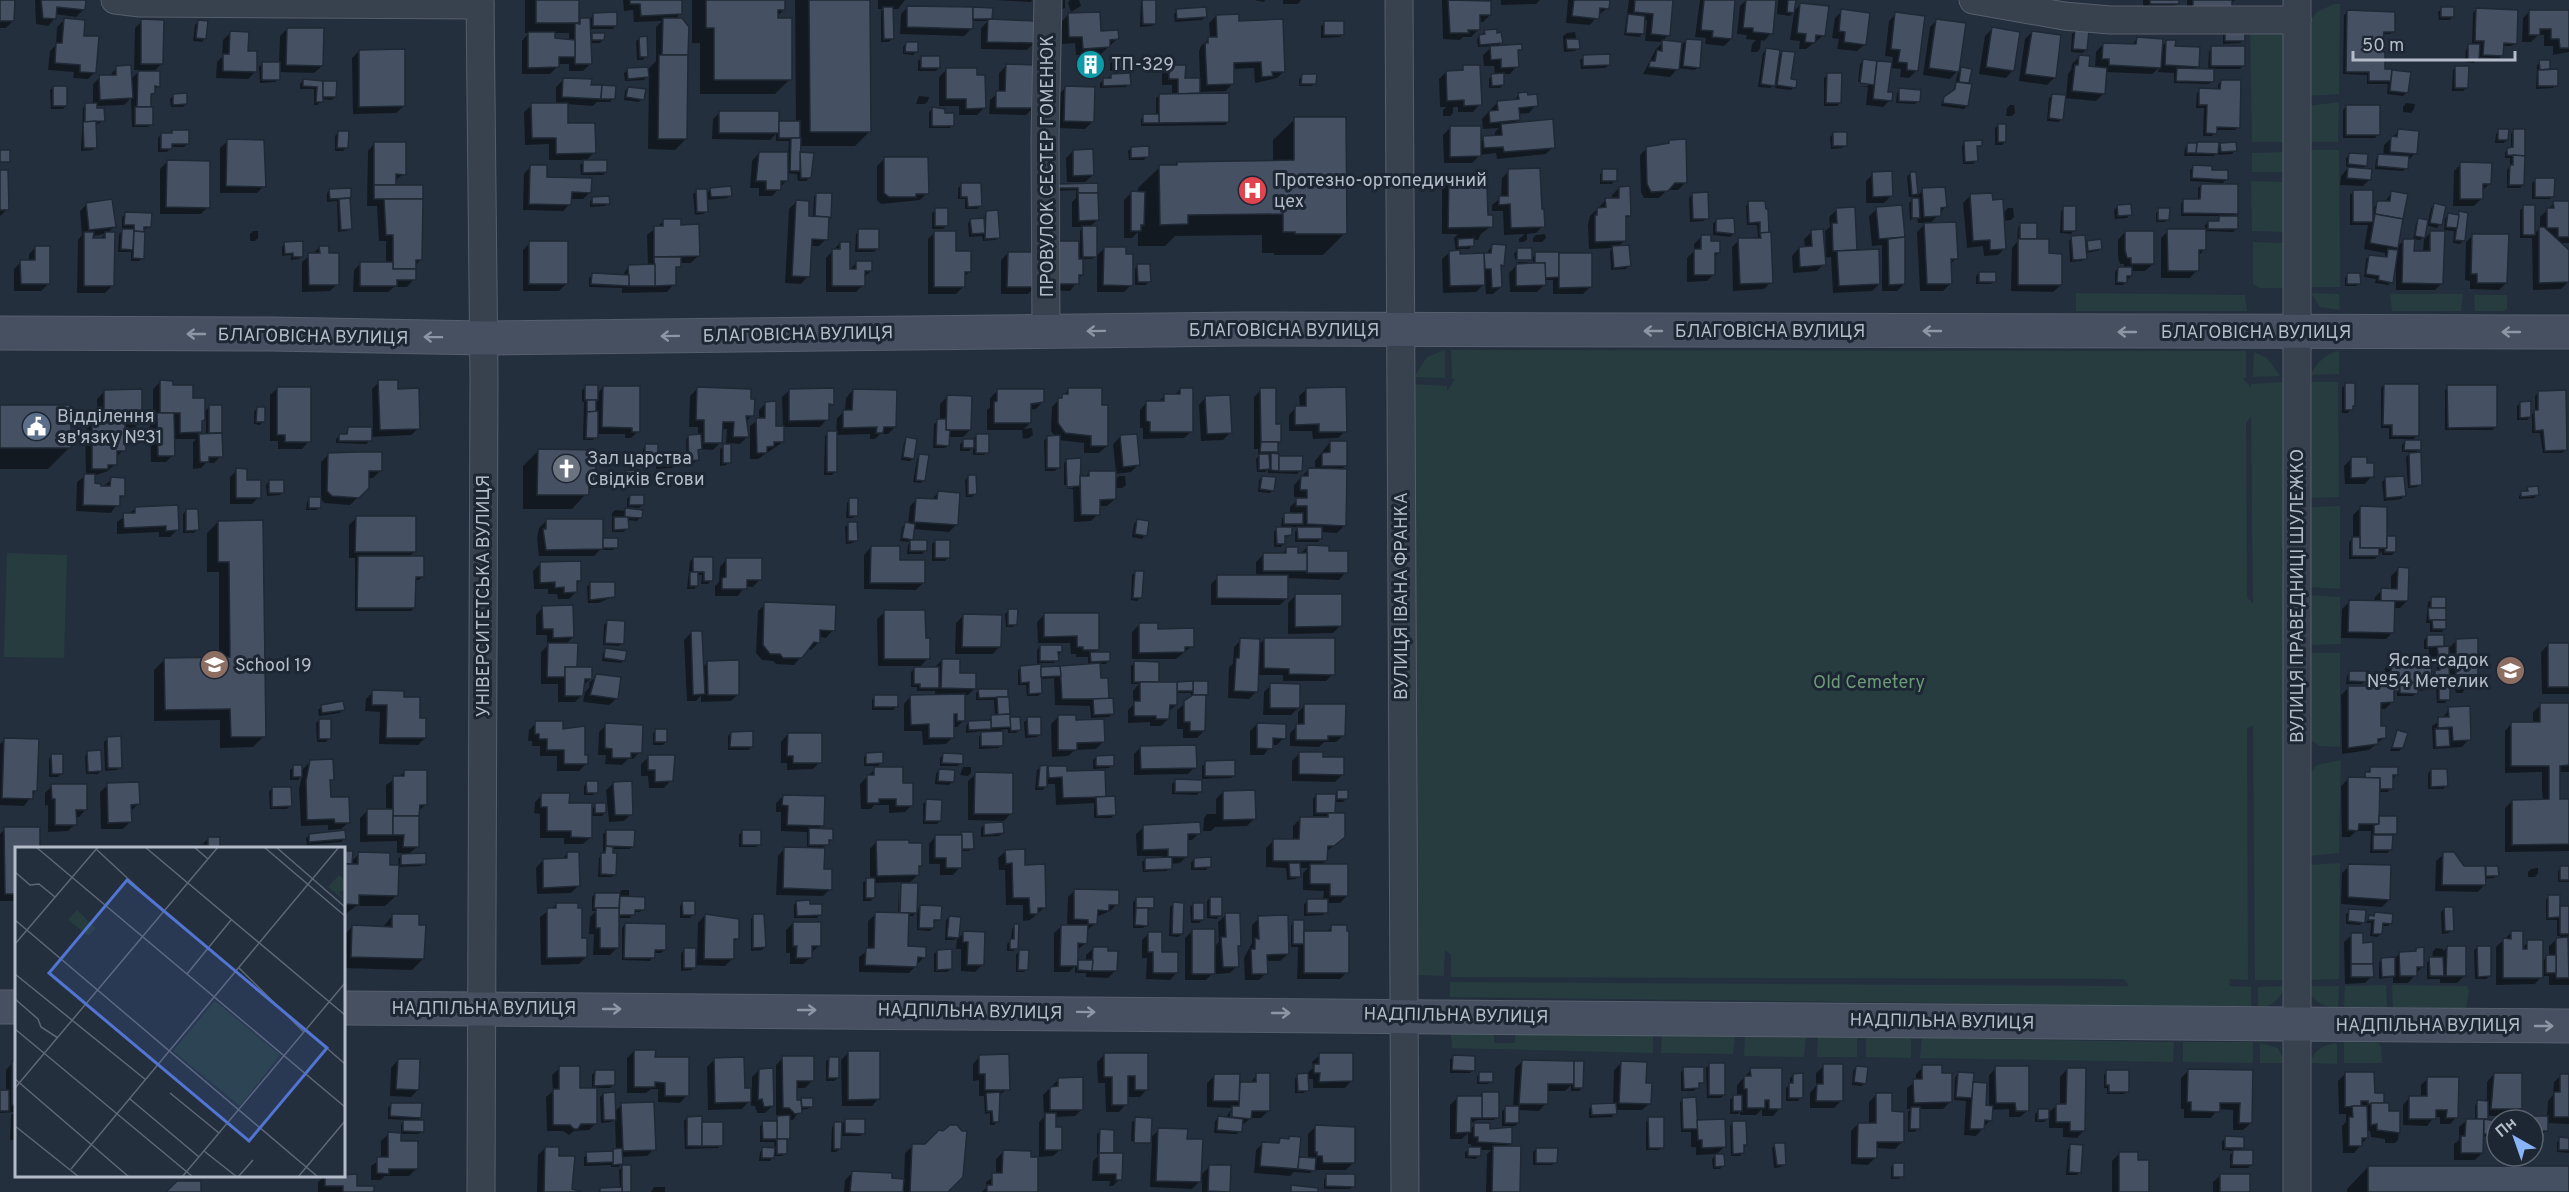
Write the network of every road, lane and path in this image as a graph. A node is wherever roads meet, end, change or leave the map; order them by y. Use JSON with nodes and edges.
{"nodes":[{"id":1,"x":116,"y":0,"type":"edge"},
{"id":2,"x":1048,"y":0,"type":"edge"},
{"id":3,"x":1399,"y":0,"type":"edge"},
{"id":4,"x":1973,"y":0,"type":"edge"},
{"id":5,"x":480,"y":2,"type":"edge"},
{"id":6,"x":2297,"y":10,"type":"edge"},
{"id":7,"x":1401,"y":331,"type":"junction"},
{"id":8,"x":2297,"y":331,"type":"junction"},
{"id":9,"x":1046,"y":332,"type":"junction"},
{"id":10,"x":2569,"y":332,"type":"edge"},
{"id":11,"x":0,"y":333,"type":"edge"},
{"id":12,"x":483,"y":338,"type":"junction"},
{"id":13,"x":345,"y":1008,"type":"edge"},
{"id":14,"x":482,"y":1009,"type":"junction"},
{"id":15,"x":1404,"y":1014,"type":"junction"},
{"id":16,"x":2297,"y":1025,"type":"junction"},
{"id":17,"x":2569,"y":1026,"type":"edge"},
{"id":18,"x":481,"y":1192,"type":"edge"},
{"id":19,"x":1405,"y":1192,"type":"edge"},
{"id":20,"x":2297,"y":1192,"type":"edge"}],
"edges":[{"from":1,"to":5,"type":"street"},
{"from":2,"to":9,"type":"street","name":"ПРОВУЛОК СЕСТЕР ГОМЕНЮК"},
{"from":3,"to":7,"type":"street","name":"ВУЛИЦЯ ІВАНА ФРАНКА"},
{"from":4,"to":6,"type":"street"},
{"from":5,"to":12,"type":"street","name":"УНІВЕРСИТЕТСЬКА ВУЛИЦЯ"},
{"from":6,"to":8,"type":"street","name":"ВУЛИЦЯ ПРАВЕДНИЦІ ШУЛЕЖКО"},
{"from":8,"to":7,"type":"main road","name":"БЛАГОВІСНА ВУЛИЦЯ","one_way":true},
{"from":7,"to":9,"type":"main road","name":"БЛАГОВІСНА ВУЛИЦЯ","one_way":true},
{"from":7,"to":15,"type":"street","name":"ВУЛИЦЯ ІВАНА ФРАНКА"},
{"from":10,"to":8,"type":"main road","name":"БЛАГОВІСНА ВУЛИЦЯ","one_way":true},
{"from":8,"to":16,"type":"street","name":"ВУЛИЦЯ ПРАВЕДНИЦІ ШУЛЕЖКО"},
{"from":9,"to":12,"type":"main road","name":"БЛАГОВІСНА ВУЛИЦЯ","one_way":true},
{"from":12,"to":11,"type":"main road","name":"БЛАГОВІСНА ВУЛИЦЯ","one_way":true},
{"from":12,"to":14,"type":"street","name":"УНІВЕРСИТЕТСЬКА ВУЛИЦЯ"},
{"from":13,"to":14,"type":"main road","name":"НАДПІЛЬНА ВУЛИЦЯ"},
{"from":14,"to":15,"type":"main road","name":"НАДПІЛЬНА ВУЛИЦЯ","one_way":true},
{"from":14,"to":18,"type":"street","name":"УНІВЕРСИТЕТСЬКА ВУЛИЦЯ"},
{"from":15,"to":16,"type":"main road","name":"НАДПІЛЬНА ВУЛИЦЯ"},
{"from":15,"to":19,"type":"street","name":"ВУЛИЦЯ ІВАНА ФРАНКА"},
{"from":16,"to":17,"type":"main road","name":"НАДПІЛЬНА ВУЛИЦЯ","one_way":true},
{"from":16,"to":20,"type":"street","name":"ВУЛИЦЯ ПРАВЕДНИЦІ ШУЛЕЖКО"}]}
